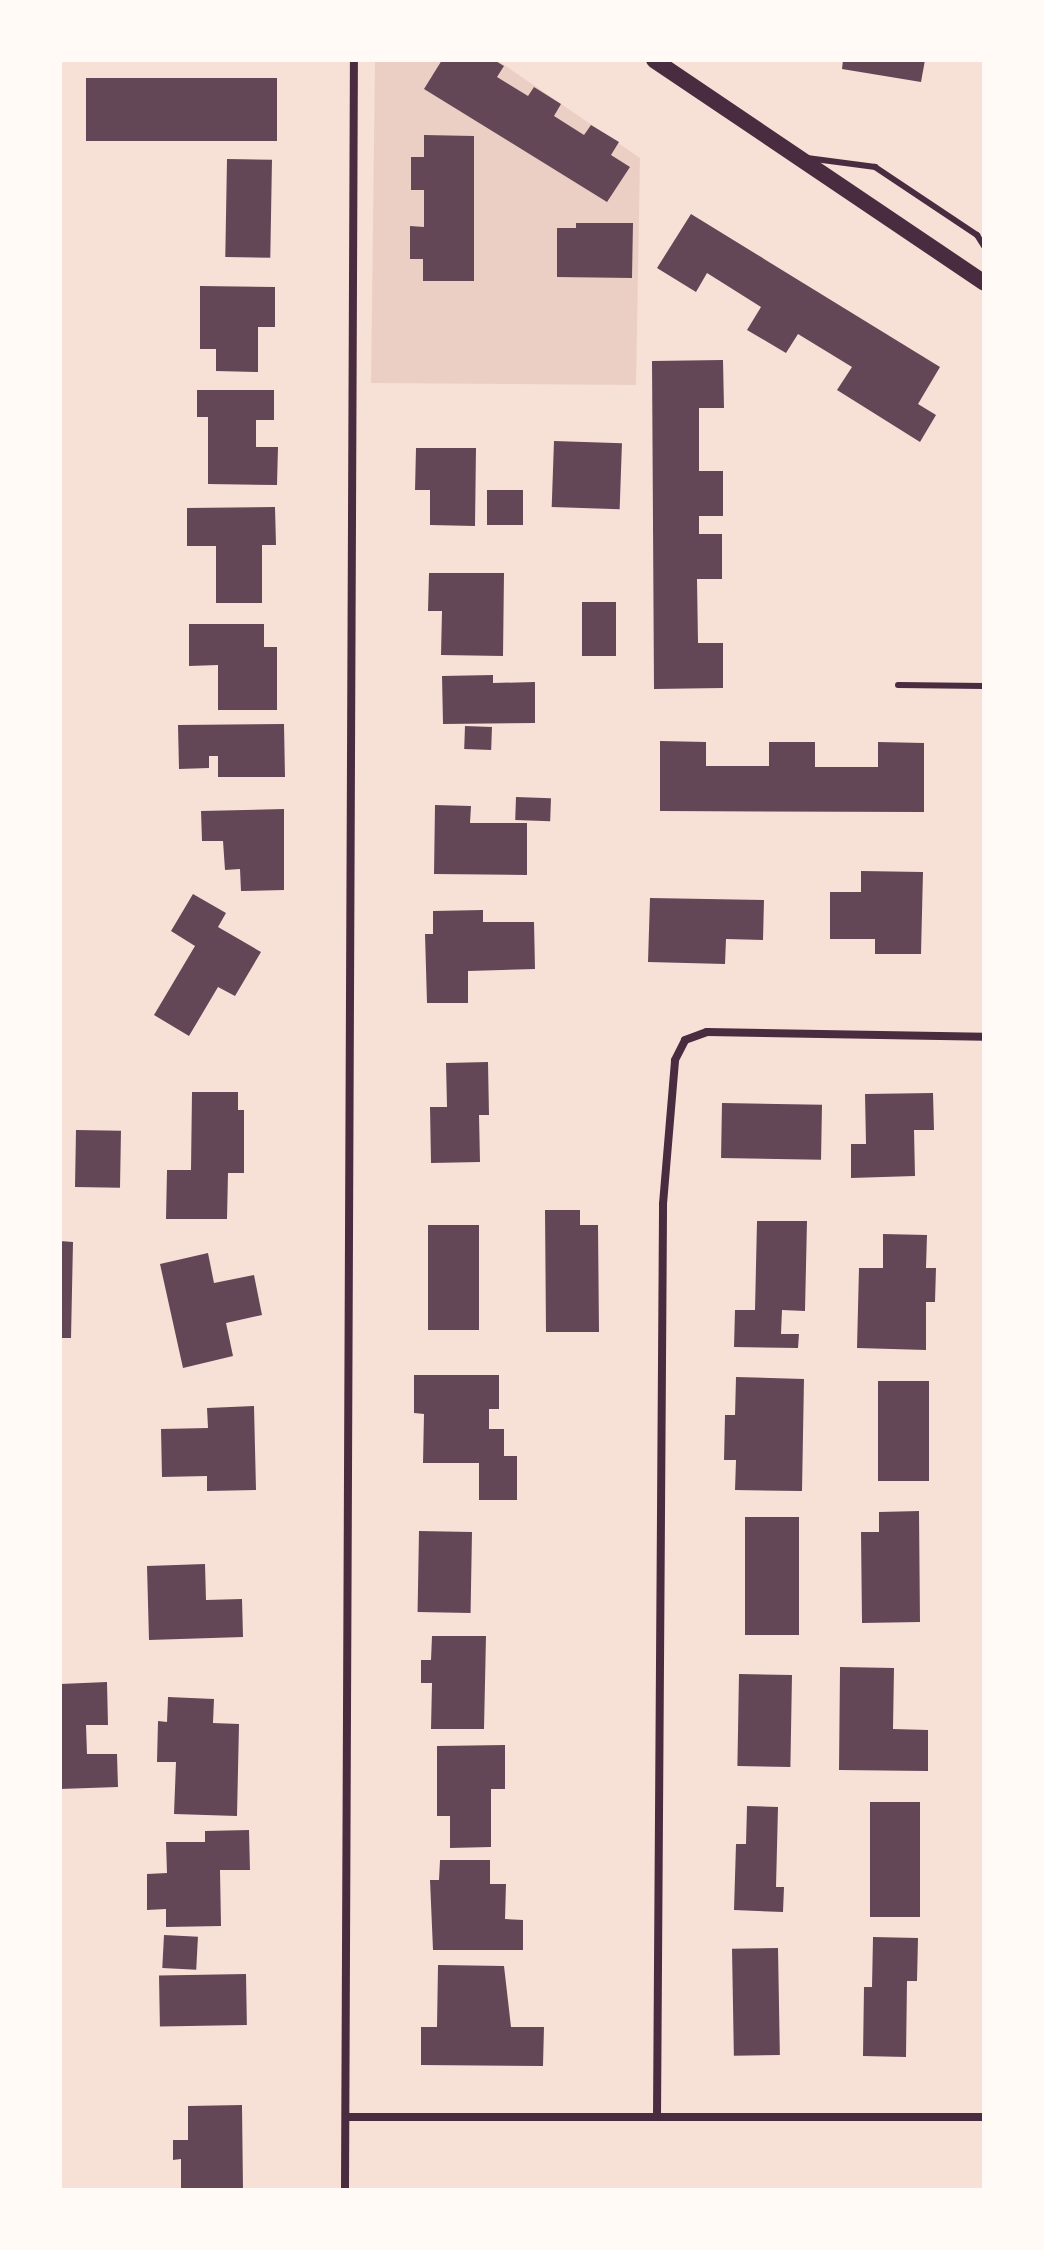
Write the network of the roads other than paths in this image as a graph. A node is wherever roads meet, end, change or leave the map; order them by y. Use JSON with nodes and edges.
{"nodes":[{"id":1,"x":354,"y":60,"type":"edge"},
{"id":2,"x":654,"y":60,"type":"edge"},
{"id":3,"x":796,"y":156,"type":"junction"},
{"id":4,"x":984,"y":246,"type":"edge"},
{"id":5,"x":984,"y":283,"type":"edge"},
{"id":6,"x":898,"y":685,"type":"dead end"},
{"id":7,"x":984,"y":686,"type":"edge"},
{"id":8,"x":984,"y":1037,"type":"edge"},
{"id":9,"x":657,"y":2116,"type":"junction"},
{"id":10,"x":346,"y":2117,"type":"junction"},
{"id":11,"x":984,"y":2117,"type":"edge"},
{"id":12,"x":345,"y":2190,"type":"edge"}],
"edges":[{"from":1,"to":10,"type":"street"},
{"from":2,"to":3,"type":"main road"},
{"from":3,"to":4,"type":"lane"},
{"from":3,"to":5,"type":"main road"},
{"from":6,"to":7,"type":"lane"},
{"from":8,"to":9,"type":"street"},
{"from":9,"to":10,"type":"street"},
{"from":9,"to":11,"type":"street"},
{"from":10,"to":12,"type":"street"}]}
